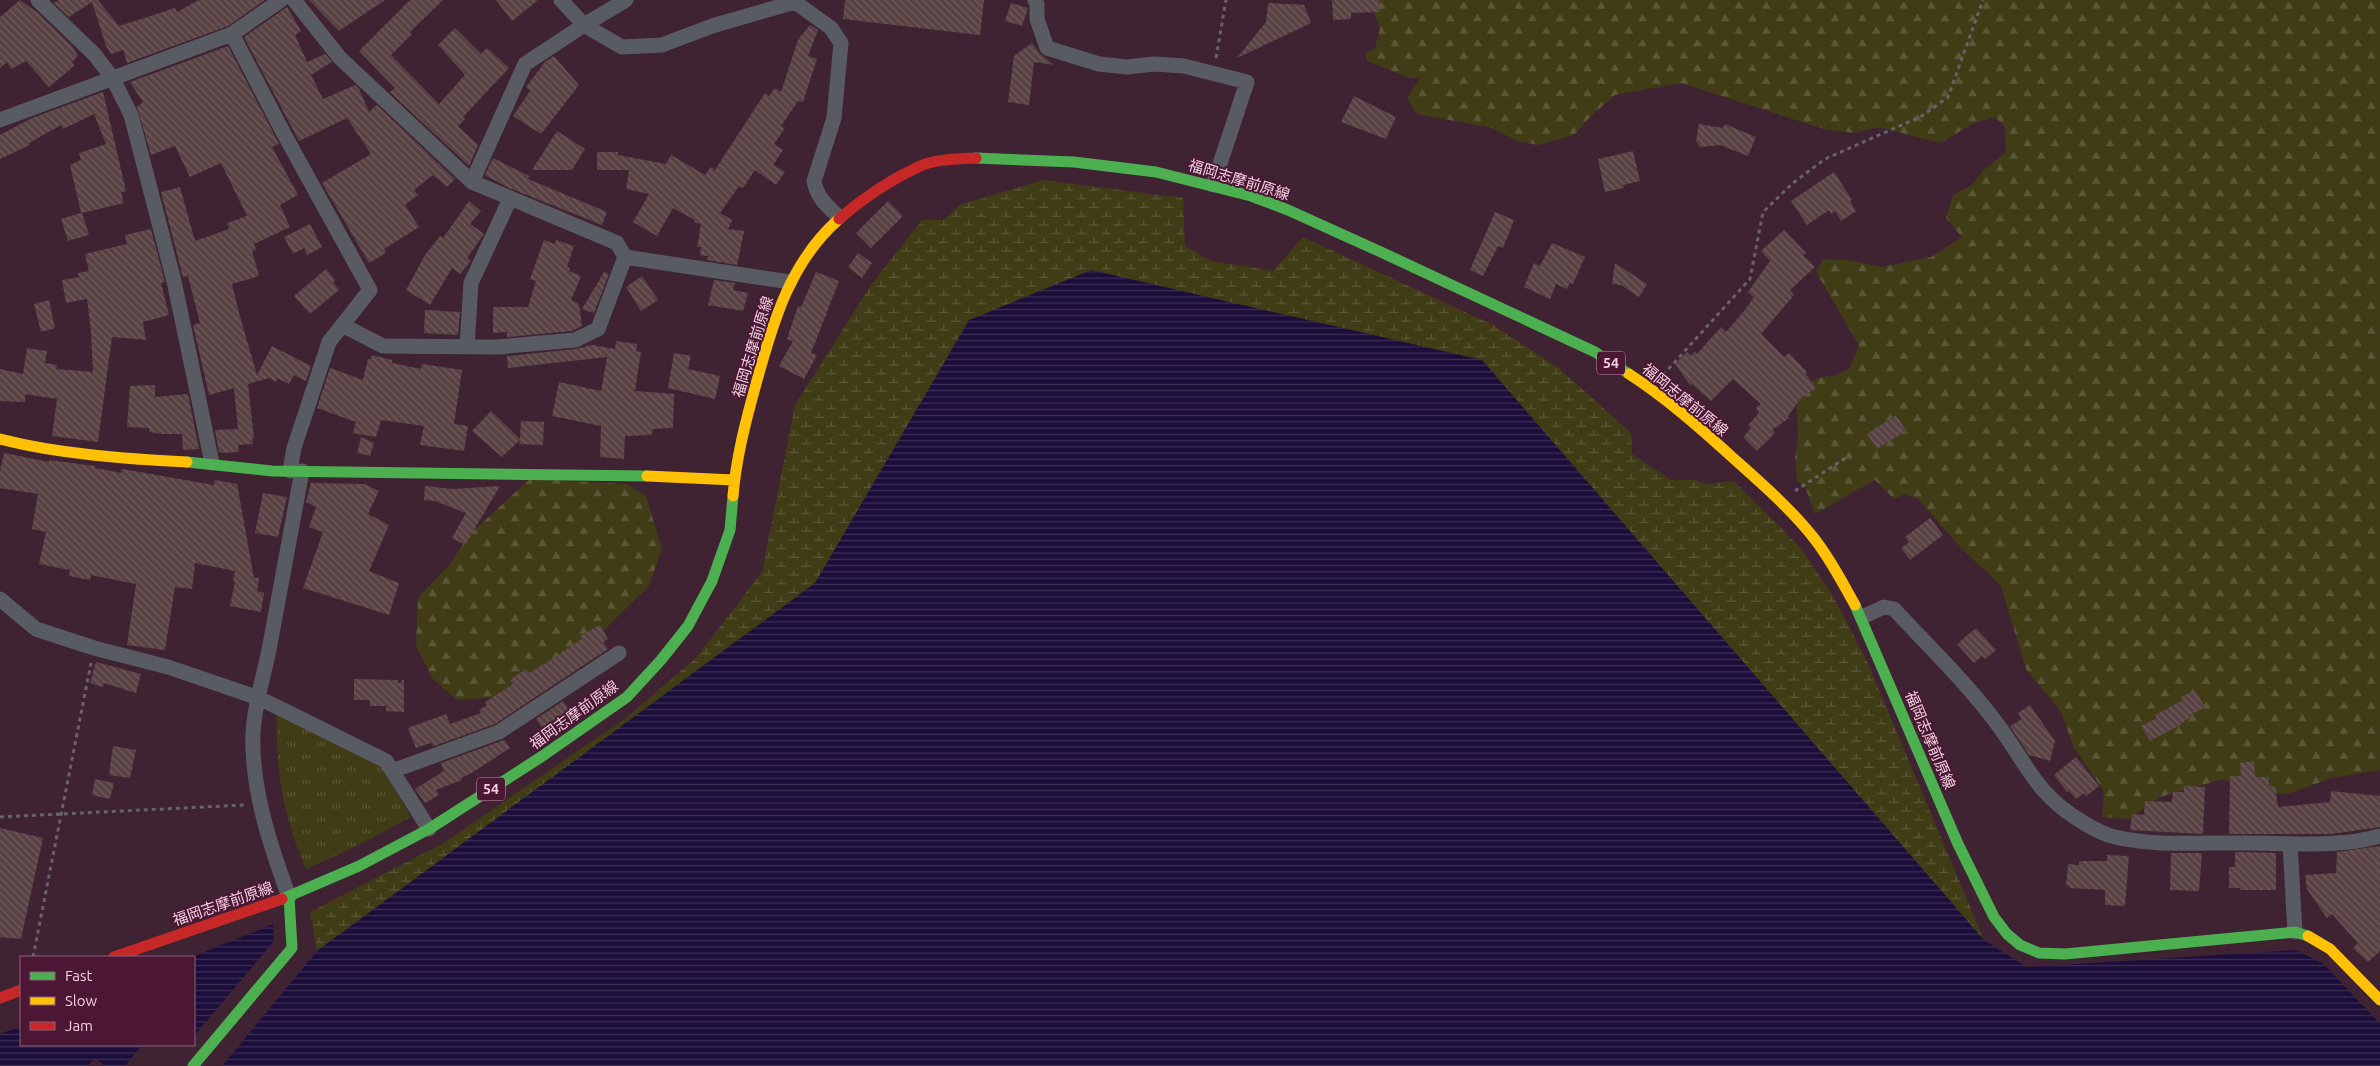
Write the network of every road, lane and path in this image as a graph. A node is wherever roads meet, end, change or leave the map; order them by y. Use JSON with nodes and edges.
{"nodes":[{"id":1,"x":38,"y":0,"type":"edge"},
{"id":2,"x":281,"y":0,"type":"edge"},
{"id":3,"x":294,"y":0,"type":"edge"},
{"id":4,"x":560,"y":0,"type":"edge"},
{"id":5,"x":626,"y":0,"type":"edge"},
{"id":6,"x":1034,"y":0,"type":"edge"},
{"id":7,"x":1226,"y":0,"type":"edge"},
{"id":8,"x":1983,"y":0,"type":"edge"},
{"id":9,"x":794,"y":1,"type":"edge"},
{"id":10,"x":584,"y":25,"type":"junction"},
{"id":11,"x":232,"y":34,"type":"junction"},
{"id":12,"x":1214,"y":74,"type":"junction"},
{"id":13,"x":113,"y":79,"type":"junction"},
{"id":14,"x":0,"y":120,"type":"edge"},
{"id":15,"x":472,"y":182,"type":"junction"},
{"id":16,"x":1213,"y":185,"type":"junction"},
{"id":17,"x":510,"y":199,"type":"junction"},
{"id":18,"x":839,"y":217,"type":"junction"},
{"id":19,"x":625,"y":256,"type":"junction"},
{"id":20,"x":790,"y":282,"type":"junction"},
{"id":21,"x":342,"y":325,"type":"junction"},
{"id":22,"x":467,"y":347,"type":"junction"},
{"id":23,"x":1651,"y":388,"type":"junction"},
{"id":24,"x":0,"y":439,"type":"edge"},
{"id":25,"x":1850,"y":455,"type":"dead end"},
{"id":26,"x":212,"y":463,"type":"junction"},
{"id":27,"x":296,"y":471,"type":"junction"},
{"id":28,"x":734,"y":480,"type":"junction"},
{"id":29,"x":1779,"y":501,"type":"junction"},
{"id":30,"x":0,"y":599,"type":"edge"},
{"id":31,"x":1862,"y":617,"type":"junction"},
{"id":32,"x":94,"y":648,"type":"junction"},
{"id":33,"x":619,"y":653,"type":"dead end"},
{"id":34,"x":259,"y":698,"type":"junction"},
{"id":35,"x":392,"y":771,"type":"junction"},
{"id":36,"x":261,"y":805,"type":"junction"},
{"id":37,"x":62,"y":814,"type":"junction"},
{"id":38,"x":0,"y":817,"type":"edge"},
{"id":39,"x":429,"y":829,"type":"junction"},
{"id":40,"x":2380,"y":836,"type":"edge"},
{"id":41,"x":2290,"y":844,"type":"junction"},
{"id":42,"x":289,"y":897,"type":"junction"},
{"id":43,"x":2295,"y":932,"type":"junction"},
{"id":44,"x":34,"y":956,"type":"edge"},
{"id":45,"x":117,"y":956,"type":"edge"},
{"id":46,"x":20,"y":990,"type":"edge"},
{"id":47,"x":0,"y":998,"type":"edge"},
{"id":48,"x":2380,"y":1000,"type":"edge"},
{"id":49,"x":193,"y":1066,"type":"edge"}],
"edges":[{"from":1,"to":13,"type":"street"},
{"from":2,"to":11,"type":"street"},
{"from":3,"to":15,"type":"street"},
{"from":4,"to":10,"type":"street"},
{"from":5,"to":10,"type":"street"},
{"from":6,"to":12,"type":"street"},
{"from":7,"to":12,"type":"path"},
{"from":8,"to":23,"type":"path"},
{"from":9,"to":10,"type":"street"},
{"from":9,"to":18,"type":"street"},
{"from":10,"to":15,"type":"street"},
{"from":11,"to":13,"type":"street"},
{"from":11,"to":21,"type":"street"},
{"from":12,"to":16,"type":"street"},
{"from":13,"to":14,"type":"street"},
{"from":13,"to":26,"type":"street"},
{"from":15,"to":17,"type":"street"},
{"from":16,"to":18,"type":"main road","name":"福岡志摩前原線","number":"54"},
{"from":16,"to":23,"type":"main road","name":"福岡志摩前原線","number":"54"},
{"from":17,"to":19,"type":"street"},
{"from":17,"to":22,"type":"street"},
{"from":18,"to":20,"type":"main road","name":"福岡志摩前原線","number":"54"},
{"from":19,"to":20,"type":"street"},
{"from":19,"to":22,"type":"street"},
{"from":20,"to":28,"type":"main road","name":"福岡志摩前原線","number":"54"},
{"from":21,"to":22,"type":"street"},
{"from":21,"to":27,"type":"street"},
{"from":23,"to":29,"type":"main road","name":"福岡志摩前原線","number":"54"},
{"from":24,"to":26,"type":"main road"},
{"from":25,"to":29,"type":"path"},
{"from":26,"to":27,"type":"main road"},
{"from":27,"to":28,"type":"main road"},
{"from":27,"to":34,"type":"street"},
{"from":28,"to":39,"type":"main road","name":"福岡志摩前原線","number":"54"},
{"from":29,"to":31,"type":"main road","name":"福岡志摩前原線","number":"54"},
{"from":30,"to":32,"type":"street"},
{"from":31,"to":41,"type":"street"},
{"from":31,"to":43,"type":"main road","name":"福岡志摩前原線","number":"54"},
{"from":32,"to":34,"type":"street"},
{"from":32,"to":37,"type":"path"},
{"from":33,"to":35,"type":"street"},
{"from":34,"to":35,"type":"street"},
{"from":34,"to":36,"type":"street"},
{"from":35,"to":39,"type":"street"},
{"from":36,"to":37,"type":"path"},
{"from":36,"to":42,"type":"street"},
{"from":37,"to":38,"type":"path"},
{"from":37,"to":44,"type":"path"},
{"from":39,"to":42,"type":"main road","name":"福岡志摩前原線","number":"54"},
{"from":40,"to":41,"type":"street"},
{"from":41,"to":43,"type":"street"},
{"from":42,"to":45,"type":"main road","name":"福岡志摩前原線","number":"54"},
{"from":42,"to":49,"type":"main road"},
{"from":43,"to":48,"type":"main road","name":"福岡志摩前原線","number":"54"},
{"from":46,"to":47,"type":"main road"}]}
